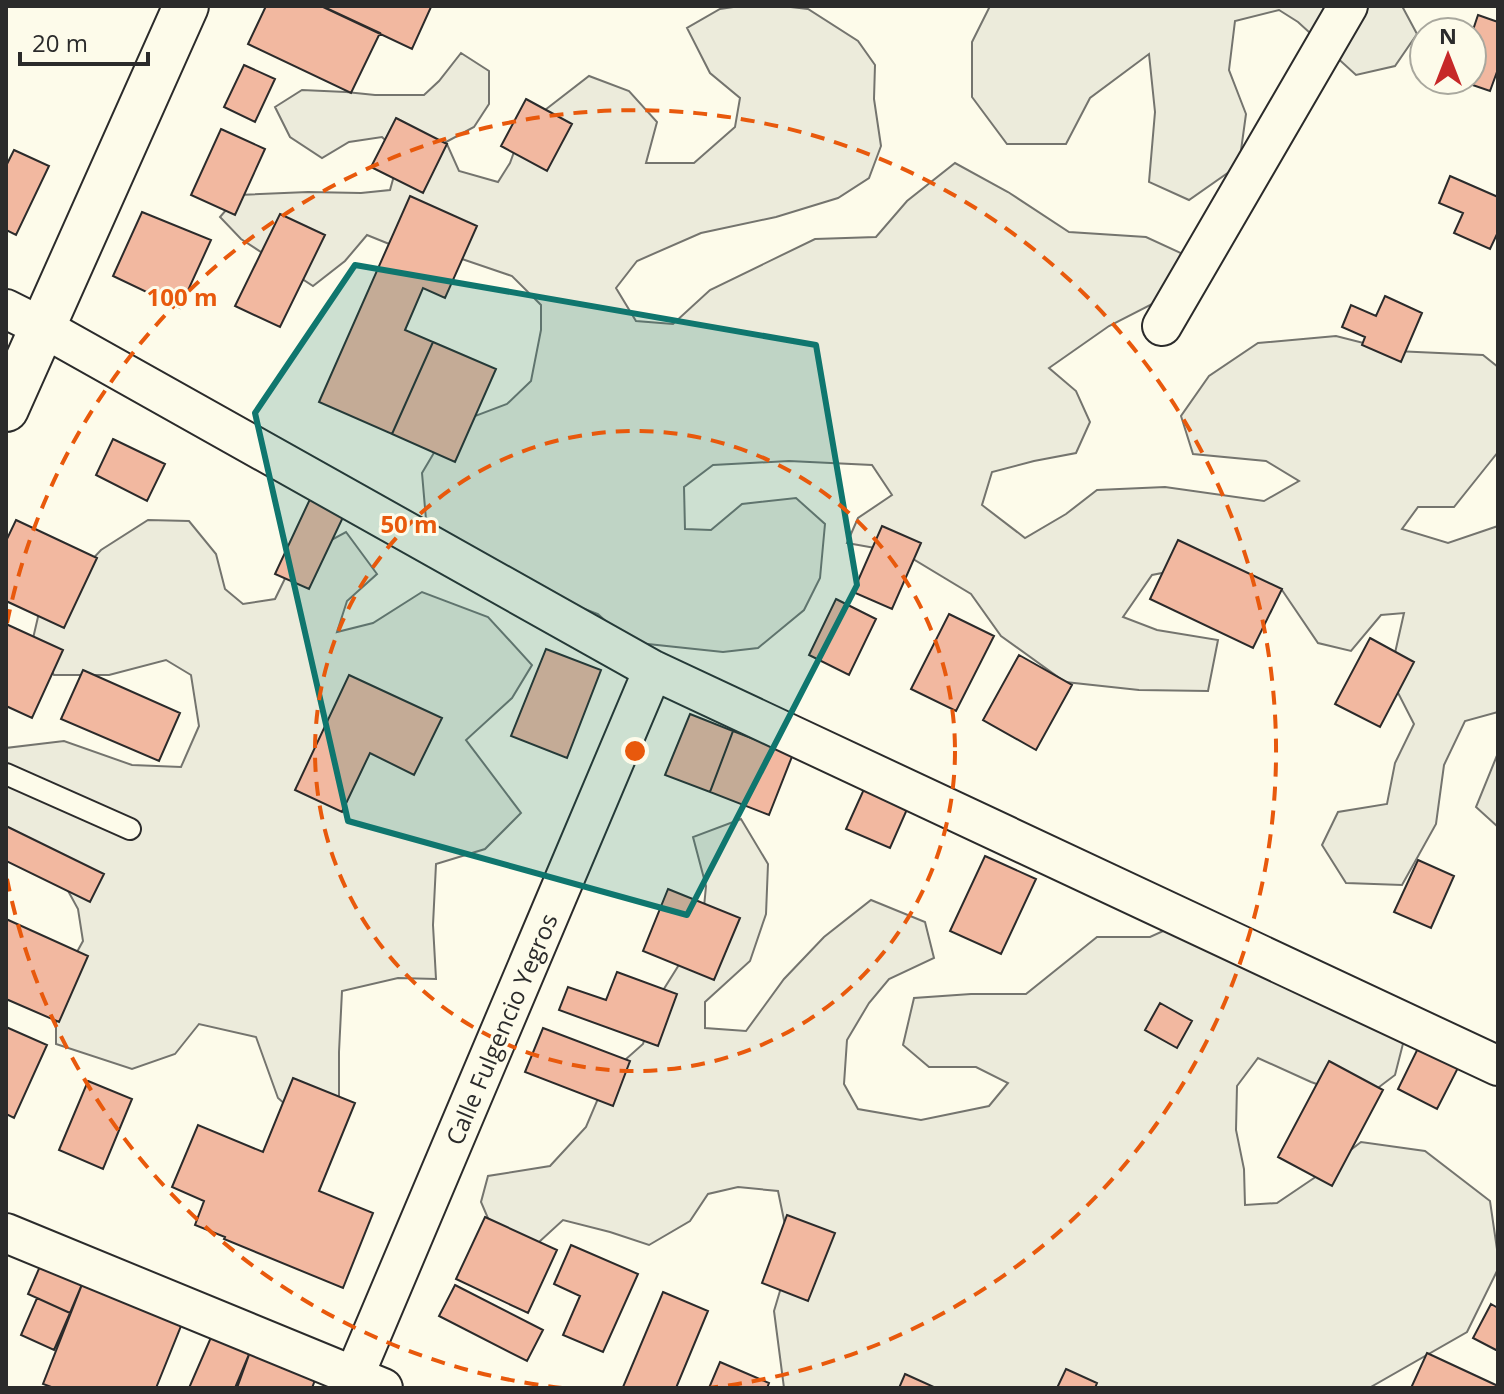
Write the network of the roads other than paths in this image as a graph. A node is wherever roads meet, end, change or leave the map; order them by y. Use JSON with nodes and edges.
{"nodes":[{"id":1,"x":186,"y":6,"type":"edge"},
{"id":2,"x":1348,"y":6,"type":"edge"},
{"id":3,"x":24,"y":318,"type":"edge"},
{"id":4,"x":1162,"y":326,"type":"dead end"},
{"id":5,"x":6,"y":409,"type":"edge"},
{"id":6,"x":653,"y":670,"type":"junction"},
{"id":7,"x":6,"y":774,"type":"edge"},
{"id":8,"x":130,"y":829,"type":"dead end"},
{"id":9,"x":1498,"y":1066,"type":"edge"},
{"id":10,"x":6,"y":1233,"type":"edge"},
{"id":11,"x":362,"y":1384,"type":"edge"}],
"edges":[{"from":1,"to":3,"type":"main road"},
{"from":2,"to":4,"type":"street"},
{"from":3,"to":5,"type":"main road"},
{"from":3,"to":6,"type":"street"},
{"from":6,"to":9,"type":"street"},
{"from":6,"to":11,"type":"street","name":"Calle Fulgencio Yegros"},
{"from":7,"to":8,"type":"lane"},
{"from":10,"to":11,"type":"street"}]}
